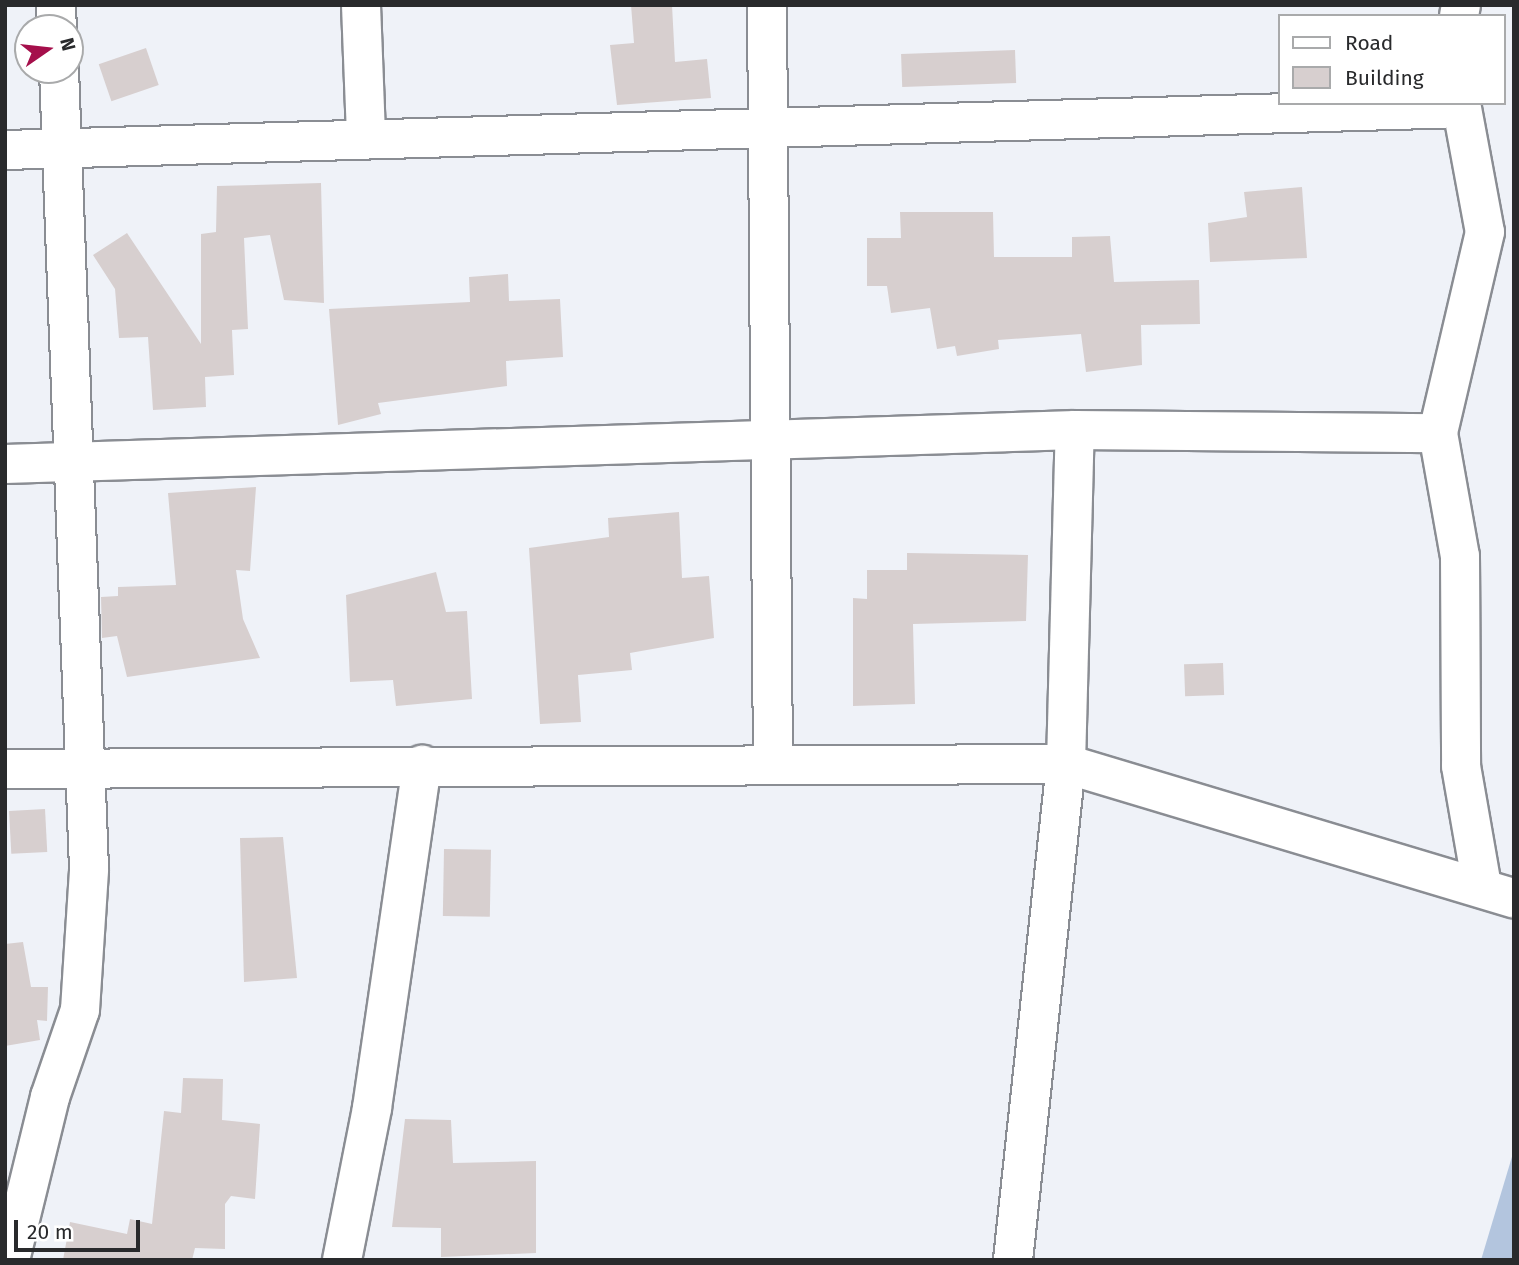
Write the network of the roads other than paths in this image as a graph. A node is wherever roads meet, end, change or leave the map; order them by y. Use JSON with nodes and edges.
{"nodes":[{"id":1,"x":361,"y":5,"type":"edge"},
{"id":2,"x":767,"y":5,"type":"edge"},
{"id":3,"x":60,"y":84,"type":"edge"},
{"id":4,"x":1461,"y":106,"type":"edge"},
{"id":5,"x":766,"y":125,"type":"junction"},
{"id":6,"x":366,"y":138,"type":"junction"},
{"id":7,"x":62,"y":149,"type":"junction"},
{"id":8,"x":5,"y":150,"type":"edge"},
{"id":9,"x":1075,"y":430,"type":"junction"},
{"id":10,"x":1438,"y":433,"type":"junction"},
{"id":11,"x":775,"y":442,"type":"junction"},
{"id":12,"x":5,"y":464,"type":"edge"},
{"id":13,"x":74,"y":464,"type":"junction"},
{"id":14,"x":773,"y":764,"type":"junction"},
{"id":15,"x":1066,"y":764,"type":"junction"},
{"id":16,"x":422,"y":765,"type":"junction"},
{"id":17,"x":85,"y":766,"type":"junction"},
{"id":18,"x":5,"y":769,"type":"edge"},
{"id":19,"x":1498,"y":892,"type":"edge"},
{"id":20,"x":10,"y":1260,"type":"edge"},
{"id":21,"x":342,"y":1260,"type":"edge"},
{"id":22,"x":1013,"y":1260,"type":"edge"}],
"edges":[{"from":1,"to":6,"type":"street"},
{"from":2,"to":5,"type":"street"},
{"from":3,"to":7,"type":"street"},
{"from":4,"to":5,"type":"street"},
{"from":4,"to":10,"type":"street"},
{"from":5,"to":6,"type":"street"},
{"from":5,"to":11,"type":"street"},
{"from":6,"to":7,"type":"street"},
{"from":7,"to":8,"type":"street"},
{"from":7,"to":13,"type":"street"},
{"from":9,"to":10,"type":"street"},
{"from":9,"to":11,"type":"street"},
{"from":9,"to":15,"type":"street"},
{"from":10,"to":19,"type":"street"},
{"from":11,"to":13,"type":"street"},
{"from":11,"to":14,"type":"street"},
{"from":12,"to":13,"type":"street"},
{"from":13,"to":17,"type":"street"},
{"from":14,"to":15,"type":"street"},
{"from":14,"to":16,"type":"street"},
{"from":15,"to":19,"type":"street"},
{"from":15,"to":22,"type":"street"},
{"from":16,"to":17,"type":"street"},
{"from":16,"to":21,"type":"street"},
{"from":17,"to":18,"type":"street"},
{"from":17,"to":20,"type":"street"}]}
